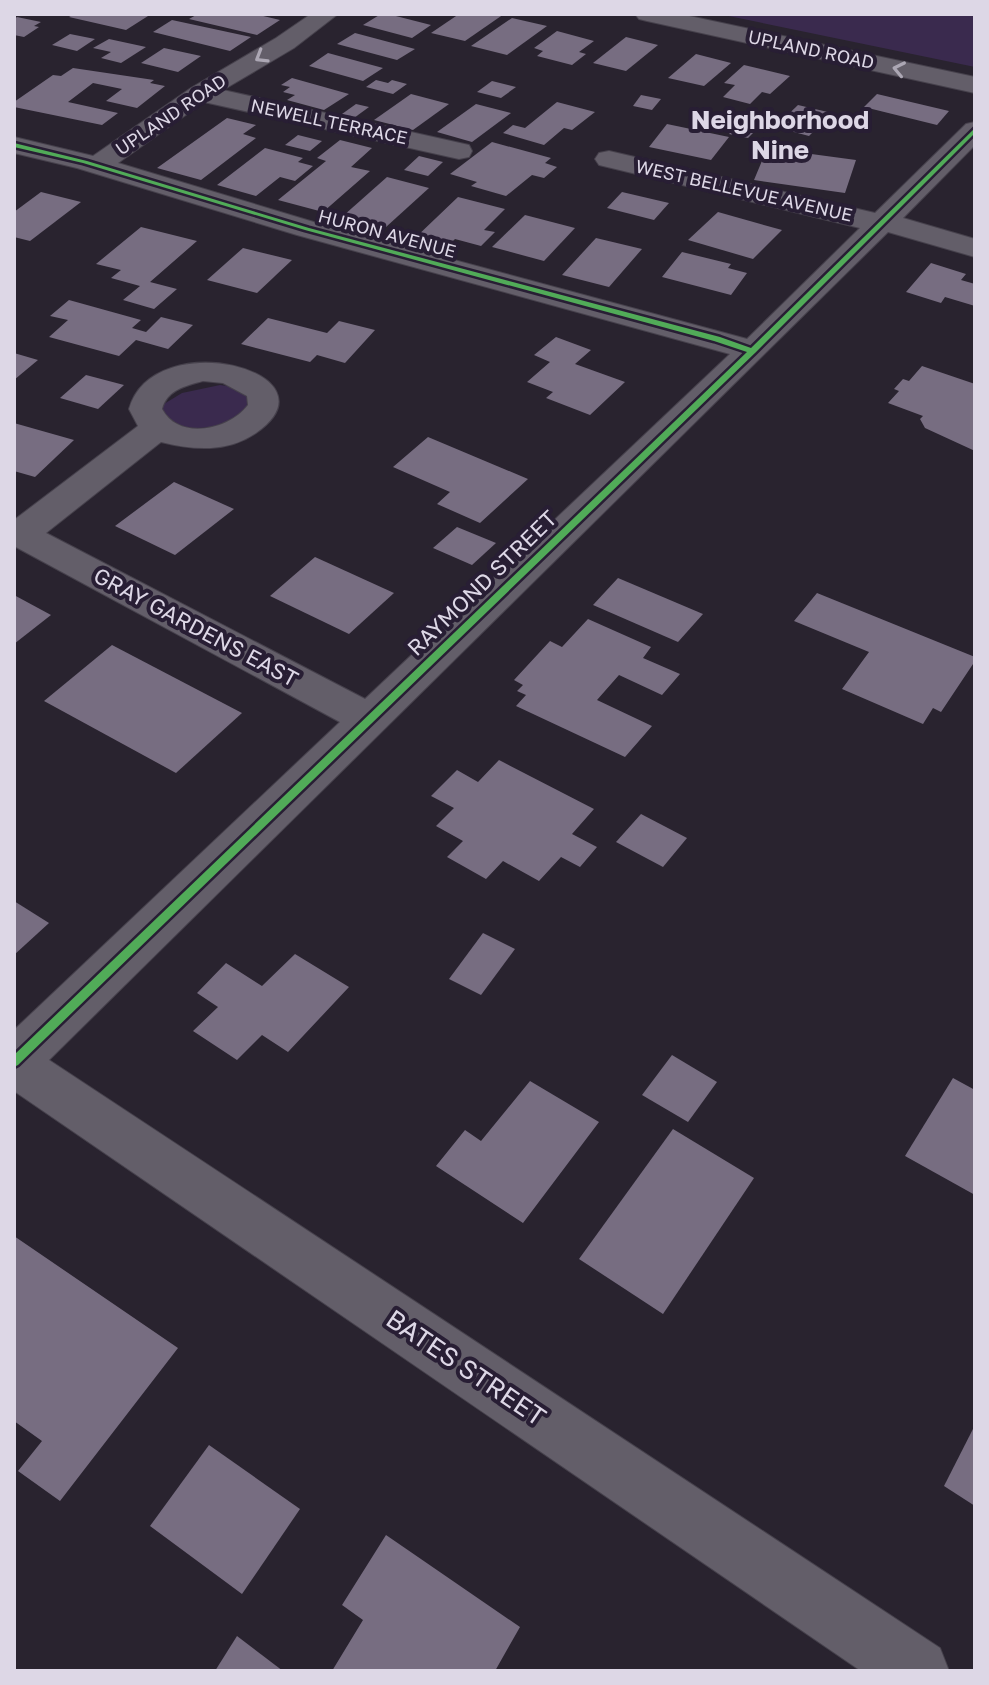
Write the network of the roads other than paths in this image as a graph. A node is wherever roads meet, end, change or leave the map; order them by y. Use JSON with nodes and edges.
{"nodes":[{"id":1,"x":326,"y":14,"type":"edge"},
{"id":2,"x":647,"y":14,"type":"edge"},
{"id":3,"x":975,"y":85,"type":"edge"},
{"id":4,"x":200,"y":93,"type":"junction"},
{"id":5,"x":975,"y":130,"type":"edge"},
{"id":6,"x":14,"y":145,"type":"edge"},
{"id":7,"x":459,"y":151,"type":"dead end"},
{"id":8,"x":609,"y":159,"type":"dead end"},
{"id":9,"x":97,"y":166,"type":"junction"},
{"id":10,"x":880,"y":222,"type":"junction"},
{"id":11,"x":975,"y":248,"type":"edge"},
{"id":12,"x":752,"y":351,"type":"junction"},
{"id":13,"x":156,"y":429,"type":"dead end"},
{"id":14,"x":18,"y":532,"type":"edge"},
{"id":15,"x":370,"y":720,"type":"junction"},
{"id":16,"x":14,"y":1063,"type":"edge"},
{"id":17,"x":917,"y":1671,"type":"edge"}],
"edges":[{"from":1,"to":4,"type":"street","name":"UPLAND ROAD","one_way":true},
{"from":3,"to":2,"type":"street","name":"UPLAND ROAD","one_way":true},
{"from":4,"to":7,"type":"street","name":"NEWELL TERRACE"},
{"from":4,"to":9,"type":"street","name":"UPLAND ROAD"},
{"from":5,"to":10,"type":"street","name":"RAYMOND STREET"},
{"from":6,"to":9,"type":"street","name":"HURON AVENUE"},
{"from":8,"to":10,"type":"street","name":"WEST BELLEVUE AVENUE"},
{"from":9,"to":12,"type":"street","name":"HURON AVENUE"},
{"from":10,"to":11,"type":"street","name":"WEST BELLEVUE AVENUE"},
{"from":10,"to":12,"type":"street","name":"RAYMOND STREET"},
{"from":12,"to":15,"type":"street","name":"RAYMOND STREET"},
{"from":13,"to":14,"type":"street","name":"GRAY GARDENS EAST"},
{"from":14,"to":15,"type":"street","name":"GRAY GARDENS EAST"},
{"from":15,"to":16,"type":"street","name":"RAYMOND STREET"},
{"from":16,"to":17,"type":"street","name":"BATES STREET"}]}
